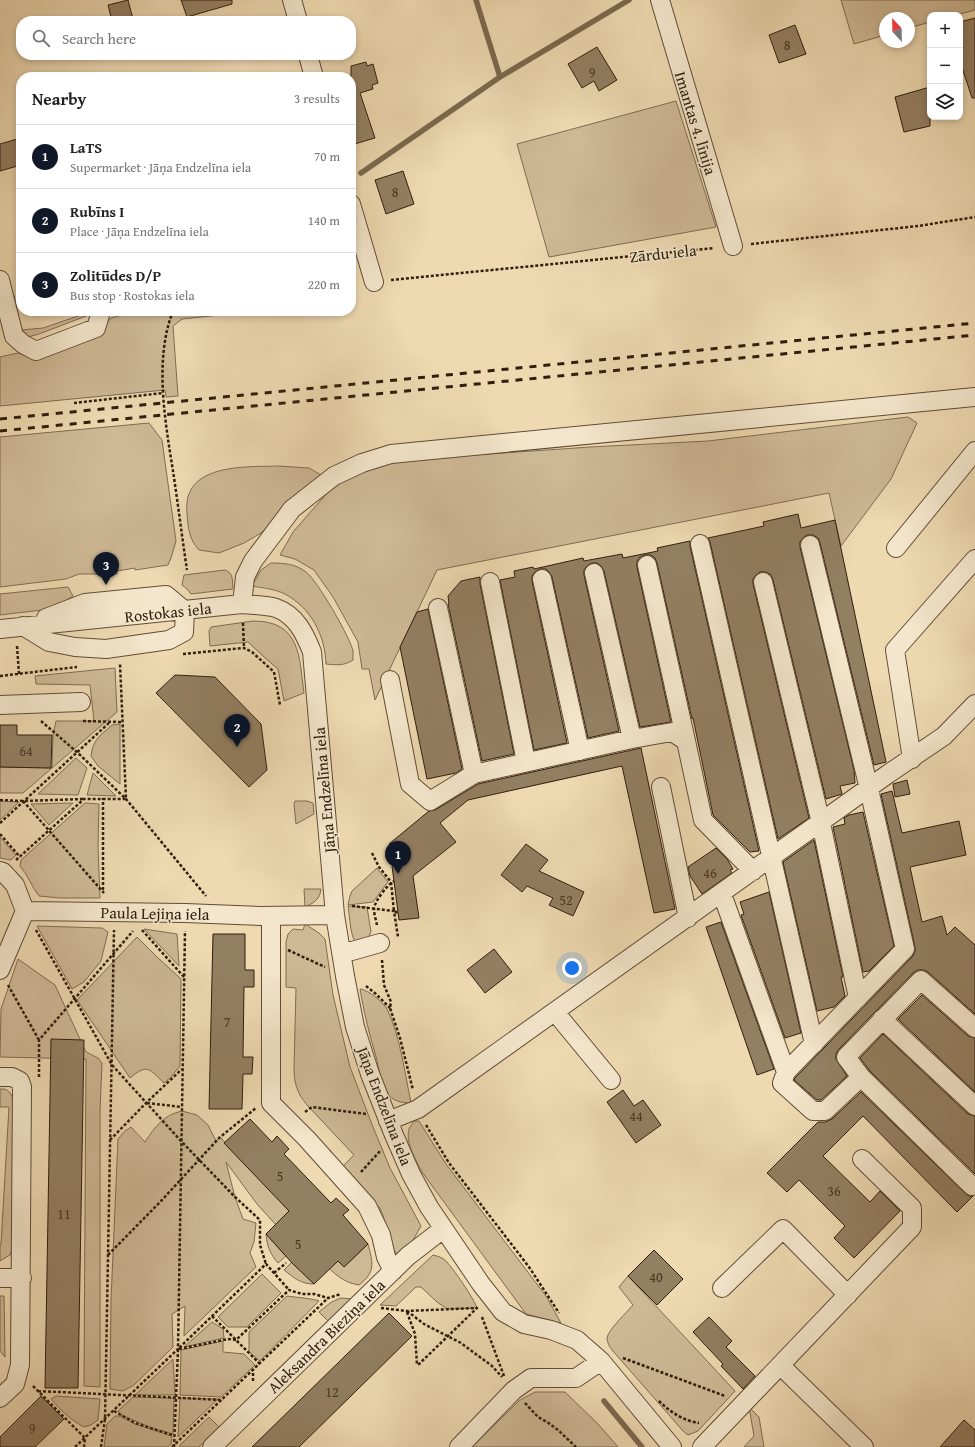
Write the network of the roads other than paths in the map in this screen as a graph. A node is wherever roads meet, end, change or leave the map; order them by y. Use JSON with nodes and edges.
{"nodes":[{"id":1,"x":292,"y":0,"type":"edge"},
{"id":2,"x":660,"y":0,"type":"edge"},
{"id":3,"x":297,"y":16,"type":"edge"},
{"id":4,"x":309,"y":60,"type":"edge"},
{"id":5,"x":313,"y":72,"type":"edge"},
{"id":6,"x":356,"y":221,"type":"edge"},
{"id":7,"x":733,"y":246,"type":"road end"},
{"id":8,"x":0,"y":280,"type":"edge"},
{"id":9,"x":374,"y":282,"type":"road end"},
{"id":10,"x":100,"y":316,"type":"dead end"},
{"id":11,"x":975,"y":397,"type":"edge"},
{"id":12,"x":975,"y":451,"type":"edge"},
{"id":13,"x":700,"y":544,"type":"dead end"},
{"id":14,"x":810,"y":545,"type":"dead end"},
{"id":15,"x":896,"y":548,"type":"dead end"},
{"id":16,"x":975,"y":559,"type":"edge"},
{"id":17,"x":647,"y":565,"type":"dead end"},
{"id":18,"x":594,"y":573,"type":"dead end"},
{"id":19,"x":542,"y":579,"type":"dead end"},
{"id":20,"x":490,"y":582,"type":"dead end"},
{"id":21,"x":763,"y":582,"type":"dead end"},
{"id":22,"x":242,"y":604,"type":"junction"},
{"id":23,"x":438,"y":608,"type":"dead end"},
{"id":24,"x":185,"y":611,"type":"junction"},
{"id":25,"x":23,"y":626,"type":"junction"},
{"id":26,"x":0,"y":629,"type":"edge"},
{"id":27,"x":312,"y":652,"type":"joint"},
{"id":28,"x":390,"y":680,"type":"dead end"},
{"id":29,"x":81,"y":702,"type":"dead end"},
{"id":30,"x":975,"y":704,"type":"edge"},
{"id":31,"x":0,"y":705,"type":"edge"},
{"id":32,"x":632,"y":739,"type":"junction"},
{"id":33,"x":686,"y":741,"type":"junction"},
{"id":34,"x":580,"y":751,"type":"junction"},
{"id":35,"x":912,"y":759,"type":"junction"},
{"id":36,"x":526,"y":762,"type":"junction"},
{"id":37,"x":474,"y":774,"type":"junction"},
{"id":38,"x":661,"y":787,"type":"dead end"},
{"id":39,"x":869,"y":789,"type":"junction"},
{"id":40,"x":822,"y":823,"type":"junction"},
{"id":41,"x":771,"y":859,"type":"junction"},
{"id":42,"x":6,"y":868,"type":"edge"},
{"id":43,"x":753,"y":872,"type":"junction"},
{"id":44,"x":722,"y":894,"type":"junction"},
{"id":45,"x":25,"y":911,"type":"junction"},
{"id":46,"x":335,"y":915,"type":"junction"},
{"id":47,"x":270,"y":916,"type":"junction"},
{"id":48,"x":688,"y":918,"type":"junction"},
{"id":49,"x":380,"y":943,"type":"road end"},
{"id":50,"x":341,"y":951,"type":"junction"},
{"id":51,"x":2,"y":975,"type":"edge"},
{"id":52,"x":858,"y":998,"type":"junction"},
{"id":53,"x":555,"y":1012,"type":"junction"},
{"id":54,"x":882,"y":1019,"type":"junction"},
{"id":55,"x":975,"y":1028,"type":"edge"},
{"id":56,"x":814,"y":1044,"type":"junction"},
{"id":57,"x":786,"y":1072,"type":"junction"},
{"id":58,"x":0,"y":1077,"type":"edge"},
{"id":59,"x":861,"y":1077,"type":"junction"},
{"id":60,"x":612,"y":1080,"type":"dead end"},
{"id":61,"x":975,"y":1106,"type":"edge"},
{"id":62,"x":391,"y":1128,"type":"junction"},
{"id":63,"x":862,"y":1159,"type":"dead end"},
{"id":64,"x":972,"y":1186,"type":"dead end"},
{"id":65,"x":443,"y":1229,"type":"junction"},
{"id":66,"x":393,"y":1271,"type":"junction"},
{"id":67,"x":0,"y":1278,"type":"edge"},
{"id":68,"x":22,"y":1278,"type":"junction"},
{"id":69,"x":722,"y":1288,"type":"dead end"},
{"id":70,"x":848,"y":1295,"type":"junction"},
{"id":71,"x":601,"y":1361,"type":"junction"},
{"id":72,"x":780,"y":1365,"type":"junction"},
{"id":73,"x":0,"y":1398,"type":"edge"},
{"id":74,"x":212,"y":1447,"type":"edge"},
{"id":75,"x":458,"y":1447,"type":"edge"},
{"id":76,"x":672,"y":1447,"type":"edge"},
{"id":77,"x":702,"y":1447,"type":"edge"},
{"id":78,"x":864,"y":1447,"type":"edge"}],
"edges":[{"from":1,"to":3,"type":"street"},
{"from":2,"to":7,"type":"street","name":"Imantas 4. līnija"},
{"from":4,"to":5,"type":"street"},
{"from":6,"to":9,"type":"street"},
{"from":8,"to":10,"type":"street"},
{"from":11,"to":22,"type":"street"},
{"from":12,"to":15,"type":"street"},
{"from":13,"to":41,"type":"street"},
{"from":14,"to":39,"type":"street"},
{"from":16,"to":35,"type":"street"},
{"from":17,"to":33,"type":"street"},
{"from":18,"to":32,"type":"street"},
{"from":19,"to":34,"type":"street"},
{"from":20,"to":36,"type":"street"},
{"from":21,"to":40,"type":"street"},
{"from":22,"to":24,"type":"street","name":"Rostokas iela"},
{"from":22,"to":27,"type":"street","name":"Rostokas iela"},
{"from":23,"to":37,"type":"street"},
{"from":24,"to":25,"type":"street","name":"Rostokas iela"},
{"from":24,"to":25,"type":"street"},
{"from":25,"to":26,"type":"street","name":"Rostokas iela"},
{"from":27,"to":46,"type":"street","name":"Jāņa Endzelīna iela"},
{"from":28,"to":37,"type":"street"},
{"from":29,"to":31,"type":"street"},
{"from":30,"to":35,"type":"street"},
{"from":32,"to":33,"type":"street"},
{"from":32,"to":34,"type":"street"},
{"from":33,"to":43,"type":"street"},
{"from":34,"to":36,"type":"street"},
{"from":35,"to":39,"type":"street"},
{"from":36,"to":37,"type":"street"},
{"from":38,"to":48,"type":"street"},
{"from":39,"to":40,"type":"street"},
{"from":39,"to":52,"type":"street"},
{"from":40,"to":41,"type":"street"},
{"from":40,"to":52,"type":"street"},
{"from":41,"to":43,"type":"street"},
{"from":41,"to":56,"type":"street"},
{"from":42,"to":45,"type":"street"},
{"from":43,"to":44,"type":"street"},
{"from":44,"to":48,"type":"street"},
{"from":44,"to":57,"type":"street"},
{"from":45,"to":47,"type":"street","name":"Paula Lejiņa iela"},
{"from":45,"to":51,"type":"street"},
{"from":46,"to":47,"type":"street","name":"Paula Lejiņa iela"},
{"from":46,"to":50,"type":"street","name":"Jāņa Endzelīna iela"},
{"from":47,"to":66,"type":"street"},
{"from":48,"to":53,"type":"street"},
{"from":49,"to":50,"type":"street"},
{"from":50,"to":62,"type":"street","name":"Jāņa Endzelīna iela"},
{"from":52,"to":56,"type":"street"},
{"from":53,"to":60,"type":"street"},
{"from":53,"to":62,"type":"street"},
{"from":54,"to":55,"type":"street"},
{"from":54,"to":59,"type":"street"},
{"from":54,"to":61,"type":"street"},
{"from":56,"to":57,"type":"street"},
{"from":57,"to":59,"type":"street"},
{"from":58,"to":68,"type":"street"},
{"from":59,"to":64,"type":"street"},
{"from":62,"to":65,"type":"street","name":"Jāņa Endzelīna iela"},
{"from":63,"to":70,"type":"street"},
{"from":65,"to":66,"type":"street","name":"Aleksandra Bieziņa iela"},
{"from":65,"to":71,"type":"street","name":"Jāņa Endzelīna iela"},
{"from":66,"to":74,"type":"street","name":"Aleksandra Bieziņa iela"},
{"from":67,"to":68,"type":"street"},
{"from":68,"to":73,"type":"street"},
{"from":69,"to":70,"type":"street"},
{"from":70,"to":72,"type":"street"},
{"from":71,"to":75,"type":"street"},
{"from":71,"to":76,"type":"street","name":"Jāņa Endzelīna iela"},
{"from":72,"to":77,"type":"street"},
{"from":72,"to":78,"type":"street"}]}
